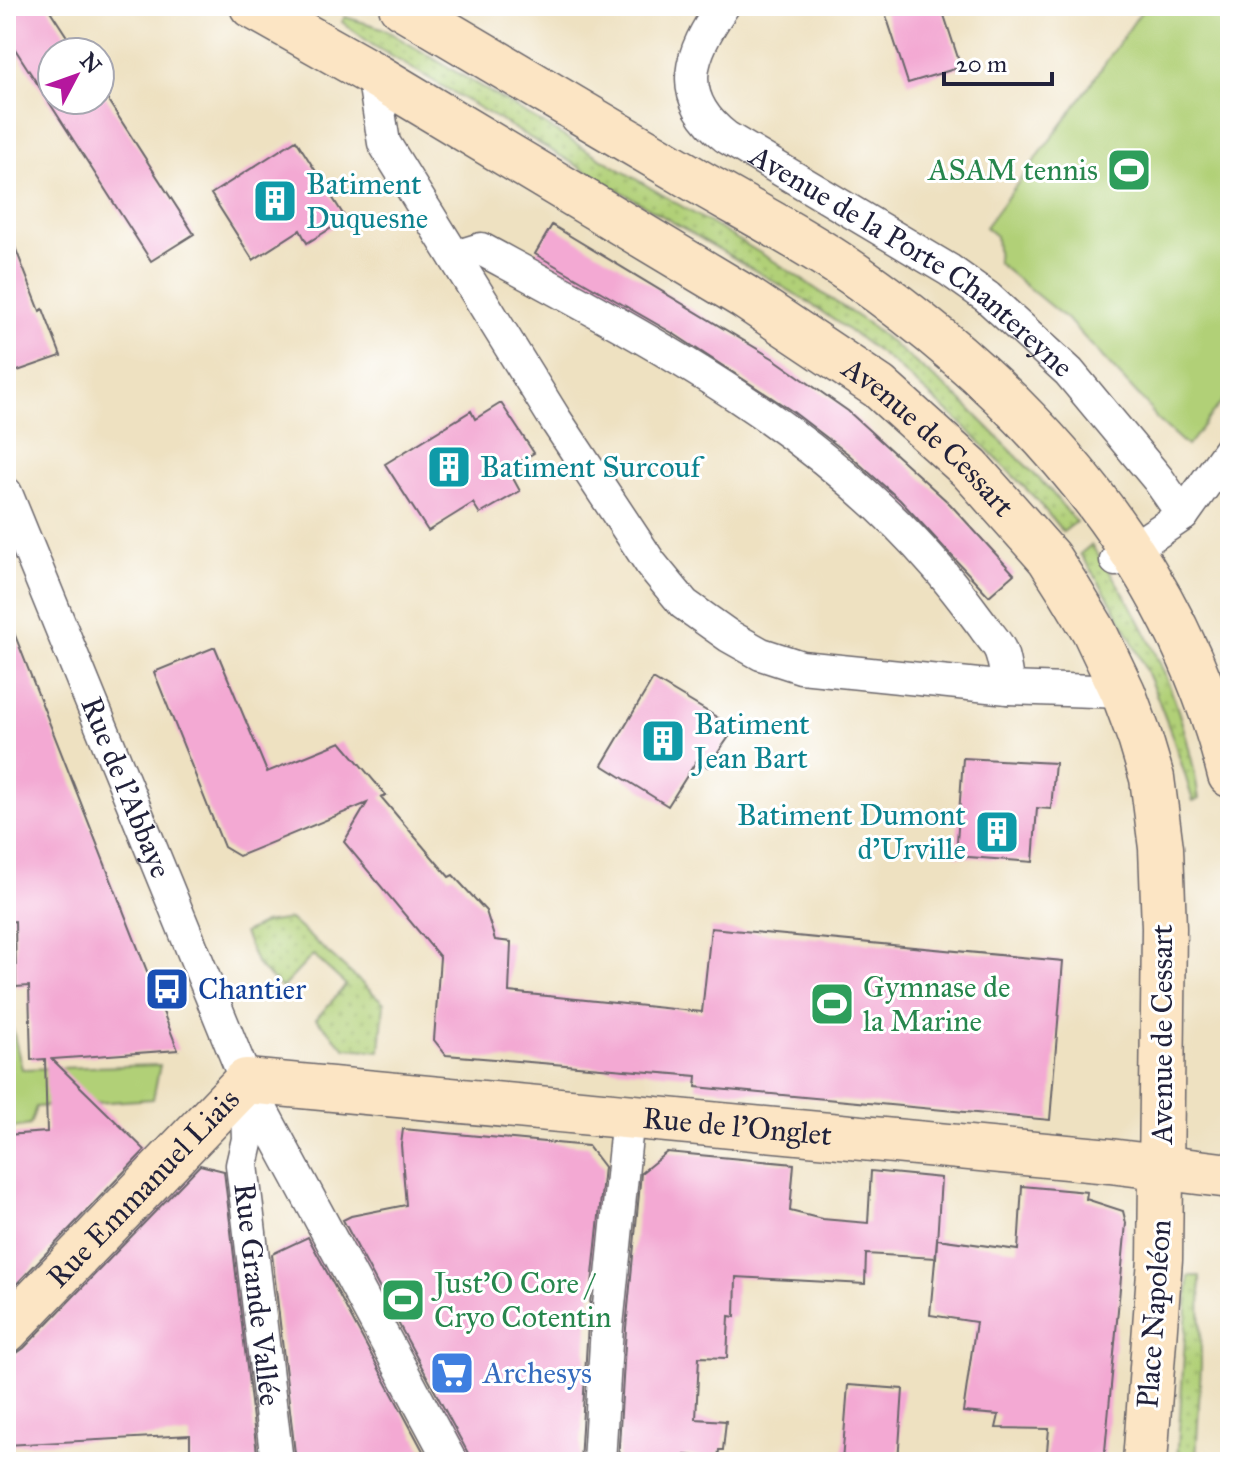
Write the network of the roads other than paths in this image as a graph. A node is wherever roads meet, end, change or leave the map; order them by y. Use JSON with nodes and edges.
{"nodes":[{"id":1,"x":252,"y":6,"type":"edge"},
{"id":2,"x":401,"y":6,"type":"edge"},
{"id":3,"x":723,"y":6,"type":"edge"},
{"id":4,"x":373,"y":74,"type":"junction"},
{"id":5,"x":455,"y":257,"type":"junction"},
{"id":6,"x":1230,"y":449,"type":"edge"},
{"id":7,"x":6,"y":493,"type":"edge"},
{"id":8,"x":1183,"y":515,"type":"junction"},
{"id":9,"x":1124,"y":555,"type":"junction"},
{"id":10,"x":19,"y":562,"type":"edge"},
{"id":11,"x":1008,"y":688,"type":"junction"},
{"id":12,"x":1123,"y":692,"type":"junction"},
{"id":13,"x":1230,"y":775,"type":"edge"},
{"id":14,"x":246,"y":1081,"type":"junction"},
{"id":15,"x":628,"y":1116,"type":"junction"},
{"id":16,"x":1162,"y":1166,"type":"junction"},
{"id":17,"x":1230,"y":1176,"type":"edge"},
{"id":18,"x":6,"y":1331,"type":"edge"},
{"id":19,"x":277,"y":1462,"type":"edge"},
{"id":20,"x":451,"y":1462,"type":"edge"},
{"id":21,"x":599,"y":1462,"type":"edge"},
{"id":22,"x":1145,"y":1462,"type":"edge"}],
"edges":[{"from":1,"to":4,"type":"main road","name":"Avenue de Cessart"},
{"from":2,"to":9,"type":"main road"},
{"from":3,"to":8,"type":"street","name":"Avenue de la Porte Chantereyne"},
{"from":4,"to":5,"type":"street"},
{"from":4,"to":12,"type":"main road","name":"Avenue de Cessart"},
{"from":5,"to":11,"type":"street"},
{"from":5,"to":11,"type":"street"},
{"from":6,"to":8,"type":"street"},
{"from":7,"to":10,"type":"street","name":"Rue de l'Abbaye"},
{"from":8,"to":9,"type":"street"},
{"from":9,"to":13,"type":"main road"},
{"from":10,"to":14,"type":"street","name":"Rue de l'Abbaye"},
{"from":11,"to":12,"type":"street"},
{"from":12,"to":16,"type":"main road","name":"Avenue de Cessart"},
{"from":14,"to":15,"type":"main road","name":"Rue de l'Onglet"},
{"from":14,"to":18,"type":"main road","name":"Rue Emmanuel Liais"},
{"from":14,"to":19,"type":"street","name":"Rue Grande Vallée"},
{"from":14,"to":20,"type":"street"},
{"from":15,"to":16,"type":"main road","name":"Rue de l'Onglet"},
{"from":15,"to":21,"type":"street"},
{"from":16,"to":17,"type":"main road","name":"Rue de l'Onglet"},
{"from":16,"to":22,"type":"main road","name":"Place Napoléon"}]}
